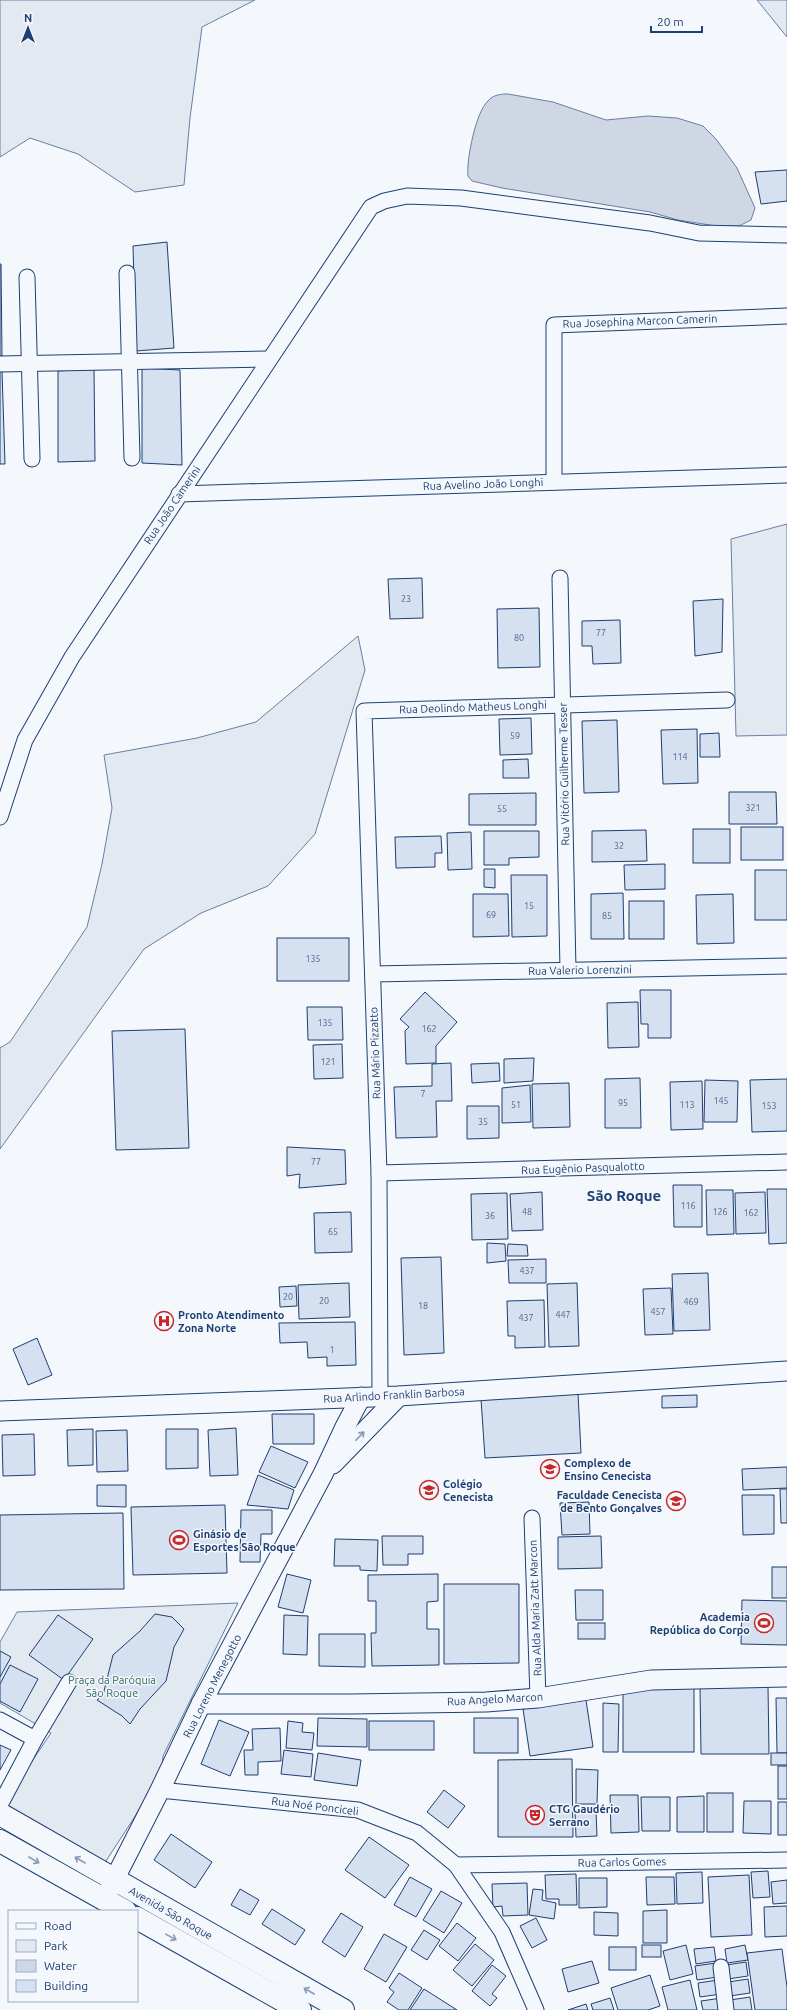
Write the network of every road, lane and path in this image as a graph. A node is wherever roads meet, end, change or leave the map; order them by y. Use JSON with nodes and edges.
{"nodes":[{"id":1,"x":787,"y":235,"type":"edge"},
{"id":2,"x":128,"y":273,"type":"dead end"},
{"id":3,"x":27,"y":277,"type":"dead end"},
{"id":4,"x":787,"y":316,"type":"edge"},
{"id":5,"x":269,"y":359,"type":"junction"},
{"id":6,"x":131,"y":361,"type":"junction"},
{"id":7,"x":29,"y":363,"type":"junction"},
{"id":8,"x":0,"y":364,"type":"edge"},
{"id":9,"x":132,"y":458,"type":"dead end"},
{"id":10,"x":32,"y":459,"type":"dead end"},
{"id":11,"x":787,"y":475,"type":"edge"},
{"id":12,"x":554,"y":482,"type":"junction"},
{"id":13,"x":179,"y":494,"type":"junction"},
{"id":14,"x":560,"y":578,"type":"dead end"},
{"id":15,"x":726,"y":700,"type":"dead end"},
{"id":16,"x":563,"y":704,"type":"junction"},
{"id":17,"x":364,"y":711,"type":"joint"},
{"id":18,"x":0,"y":817,"type":"edge"},
{"id":19,"x":787,"y":966,"type":"edge"},
{"id":20,"x":568,"y":970,"type":"junction"},
{"id":21,"x":373,"y":974,"type":"junction"},
{"id":22,"x":787,"y":1162,"type":"edge"},
{"id":23,"x":379,"y":1173,"type":"junction"},
{"id":24,"x":787,"y":1371,"type":"edge"},
{"id":25,"x":389,"y":1396,"type":"junction"},
{"id":26,"x":361,"y":1397,"type":"junction"},
{"id":27,"x":0,"y":1411,"type":"edge"},
{"id":28,"x":323,"y":1474,"type":"junction"},
{"id":29,"x":532,"y":1518,"type":"dead end"},
{"id":30,"x":787,"y":1677,"type":"edge"},
{"id":31,"x":69,"y":1682,"type":"dead end"},
{"id":32,"x":538,"y":1698,"type":"junction"},
{"id":33,"x":201,"y":1704,"type":"junction"},
{"id":34,"x":0,"y":1720,"type":"edge"},
{"id":35,"x":35,"y":1739,"type":"junction"},
{"id":36,"x":160,"y":1790,"type":"junction"},
{"id":37,"x":0,"y":1805,"type":"edge"},
{"id":38,"x":0,"y":1814,"type":"edge"},
{"id":39,"x":0,"y":1841,"type":"edge"},
{"id":40,"x":787,"y":1860,"type":"edge"},
{"id":41,"x":456,"y":1865,"type":"junction"},
{"id":42,"x":114,"y":1880,"type":"junction"},
{"id":43,"x":104,"y":1899,"type":"junction"},
{"id":44,"x":123,"y":1910,"type":"edge"},
{"id":45,"x":138,"y":1919,"type":"edge"},
{"id":46,"x":721,"y":1967,"type":"dead end"},
{"id":47,"x":337,"y":2008,"type":"edge"},
{"id":48,"x":300,"y":2010,"type":"edge"},
{"id":49,"x":536,"y":2010,"type":"edge"},
{"id":50,"x":726,"y":2010,"type":"edge"}],
"edges":[{"from":1,"to":5,"type":"street","name":"Rua João Camerini"},
{"from":2,"to":6,"type":"street"},
{"from":3,"to":7,"type":"street"},
{"from":4,"to":12,"type":"street","name":"Rua Josephina Marcon Camerin"},
{"from":5,"to":6,"type":"street"},
{"from":5,"to":13,"type":"street","name":"Rua João Camerini"},
{"from":6,"to":7,"type":"street"},
{"from":6,"to":9,"type":"street"},
{"from":7,"to":8,"type":"street"},
{"from":7,"to":10,"type":"street"},
{"from":11,"to":12,"type":"street","name":"Rua Avelino João Longhi"},
{"from":12,"to":13,"type":"street","name":"Rua Avelino João Longhi"},
{"from":13,"to":18,"type":"street","name":"Rua João Camerini"},
{"from":14,"to":16,"type":"street","name":"Rua Vitório Guilherme Tesser"},
{"from":15,"to":16,"type":"street","name":"Rua Deolindo Matheus Longhi"},
{"from":16,"to":17,"type":"street","name":"Rua Deolindo Matheus Longhi"},
{"from":16,"to":20,"type":"street","name":"Rua Vitório Guilherme Tesser"},
{"from":17,"to":21,"type":"street","name":"Rua Mário Pizzatto"},
{"from":19,"to":20,"type":"street","name":"Rua Valerio Lorenzini"},
{"from":20,"to":21,"type":"street","name":"Rua Valerio Lorenzini"},
{"from":21,"to":23,"type":"street","name":"Rua Mário Pizzatto"},
{"from":22,"to":23,"type":"street","name":"Rua Eugênio Pasqualotto"},
{"from":23,"to":25,"type":"street","name":"Rua Mário Pizzatto"},
{"from":24,"to":25,"type":"street","name":"Rua Arlindo Franklin Barbosa"},
{"from":25,"to":26,"type":"street","name":"Rua Arlindo Franklin Barbosa"},
{"from":28,"to":25,"type":"street","name":"Rua Loreno Menegotto","one_way":true},
{"from":26,"to":27,"type":"street","name":"Rua Arlindo Franklin Barbosa"},
{"from":26,"to":28,"type":"street","name":"Rua Loreno Menegotto"},
{"from":28,"to":33,"type":"street","name":"Rua Loreno Menegotto"},
{"from":29,"to":32,"type":"street","name":"Rua Alda Maria Zatt Marcon"},
{"from":30,"to":32,"type":"street","name":"Rua Angelo Marcon"},
{"from":31,"to":35,"type":"street"},
{"from":32,"to":33,"type":"street","name":"Rua Angelo Marcon"},
{"from":33,"to":36,"type":"street","name":"Rua Loreno Menegotto"},
{"from":34,"to":35,"type":"street"},
{"from":35,"to":37,"type":"street"},
{"from":36,"to":41,"type":"street","name":"Rua Noé Ponciceli"},
{"from":36,"to":42,"type":"street","name":"Rua Loreno Menegotto"},
{"from":42,"to":38,"type":"main road","name":"Avenida São Roque","one_way":true},
{"from":39,"to":43,"type":"main road","name":"Avenida São Roque","one_way":true},
{"from":40,"to":41,"type":"street","name":"Rua Carlos Gomes"},
{"from":41,"to":49,"type":"street","name":"Rua Noé Ponciceli"},
{"from":42,"to":43,"type":"street","name":"Rua Loreno Menegotto"},
{"from":47,"to":42,"type":"main road","name":"Avenida São Roque","one_way":true},
{"from":43,"to":44,"type":"main road","name":"Avenida São Roque"},
{"from":45,"to":48,"type":"main road","name":"Avenida São Roque","one_way":true},
{"from":46,"to":50,"type":"street"}]}
